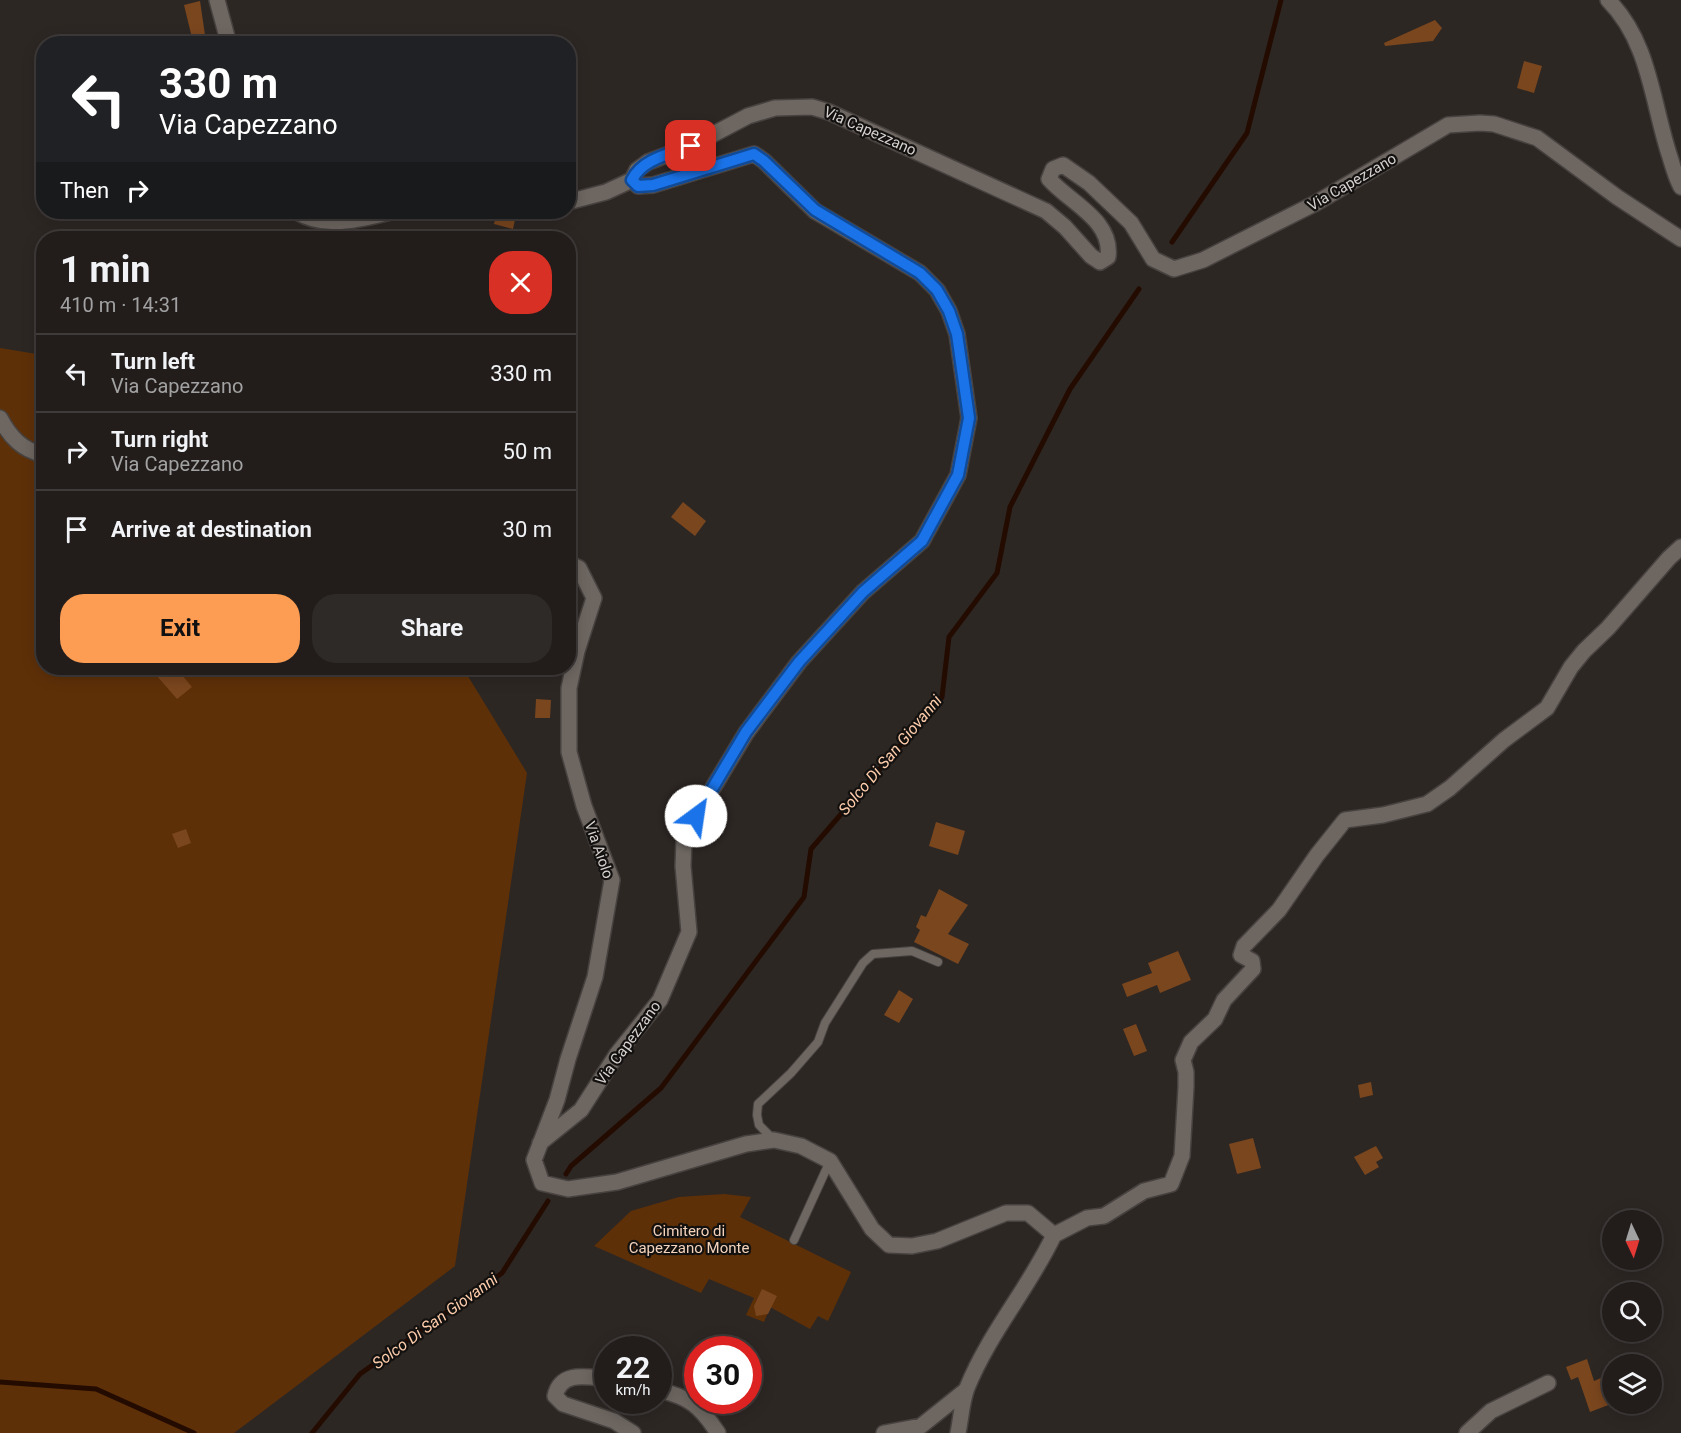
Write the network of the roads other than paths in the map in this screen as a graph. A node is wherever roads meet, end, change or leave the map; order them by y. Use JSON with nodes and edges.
{"nodes":[{"id":1,"x":217,"y":0,"type":"edge"},
{"id":2,"x":1608,"y":0,"type":"edge"},
{"id":3,"x":227,"y":36,"type":"edge"},
{"id":4,"x":632,"y":180,"type":"junction"},
{"id":5,"x":1681,"y":187,"type":"edge"},
{"id":6,"x":576,"y":200,"type":"edge"},
{"id":7,"x":322,"y":219,"type":"edge"},
{"id":8,"x":360,"y":219,"type":"edge"},
{"id":9,"x":1681,"y":239,"type":"edge"},
{"id":10,"x":0,"y":418,"type":"edge"},
{"id":11,"x":36,"y":453,"type":"edge"},
{"id":12,"x":1681,"y":547,"type":"edge"},
{"id":13,"x":576,"y":566,"type":"edge"},
{"id":14,"x":576,"y":656,"type":"edge"},
{"id":15,"x":572,"y":675,"type":"edge"},
{"id":16,"x":938,"y":962,"type":"dead end"},
{"id":17,"x":774,"y":1140,"type":"junction"},
{"id":18,"x":540,"y":1143,"type":"junction"},
{"id":19,"x":830,"y":1161,"type":"junction"},
{"id":20,"x":1054,"y":1234,"type":"junction"},
{"id":21,"x":794,"y":1240,"type":"dead end"},
{"id":22,"x":594,"y":1377,"type":"edge"},
{"id":23,"x":1548,"y":1383,"type":"dead end"},
{"id":24,"x":966,"y":1390,"type":"junction"},
{"id":25,"x":672,"y":1394,"type":"edge"},
{"id":26,"x":959,"y":1428,"type":"edge"},
{"id":27,"x":633,"y":1433,"type":"edge"},
{"id":28,"x":718,"y":1433,"type":"edge"},
{"id":29,"x":884,"y":1433,"type":"edge"},
{"id":30,"x":1467,"y":1433,"type":"edge"}],
"edges":[{"from":1,"to":3,"type":"street"},
{"from":2,"to":5,"type":"street"},
{"from":4,"to":6,"type":"street"},
{"from":4,"to":9,"type":"street","name":"Via Capezzano"},
{"from":4,"to":18,"type":"street","name":"Via Capezzano"},
{"from":7,"to":8,"type":"street"},
{"from":10,"to":11,"type":"street"},
{"from":12,"to":20,"type":"street"},
{"from":13,"to":14,"type":"street","name":"Via Aiolo"},
{"from":15,"to":18,"type":"street","name":"Via Aiolo"},
{"from":16,"to":17,"type":"lane"},
{"from":17,"to":18,"type":"street"},
{"from":17,"to":19,"type":"street"},
{"from":19,"to":20,"type":"street"},
{"from":19,"to":21,"type":"lane"},
{"from":20,"to":24,"type":"street"},
{"from":22,"to":27,"type":"street"},
{"from":23,"to":30,"type":"street"},
{"from":24,"to":26,"type":"street"},
{"from":24,"to":29,"type":"street"},
{"from":25,"to":28,"type":"street"}]}
